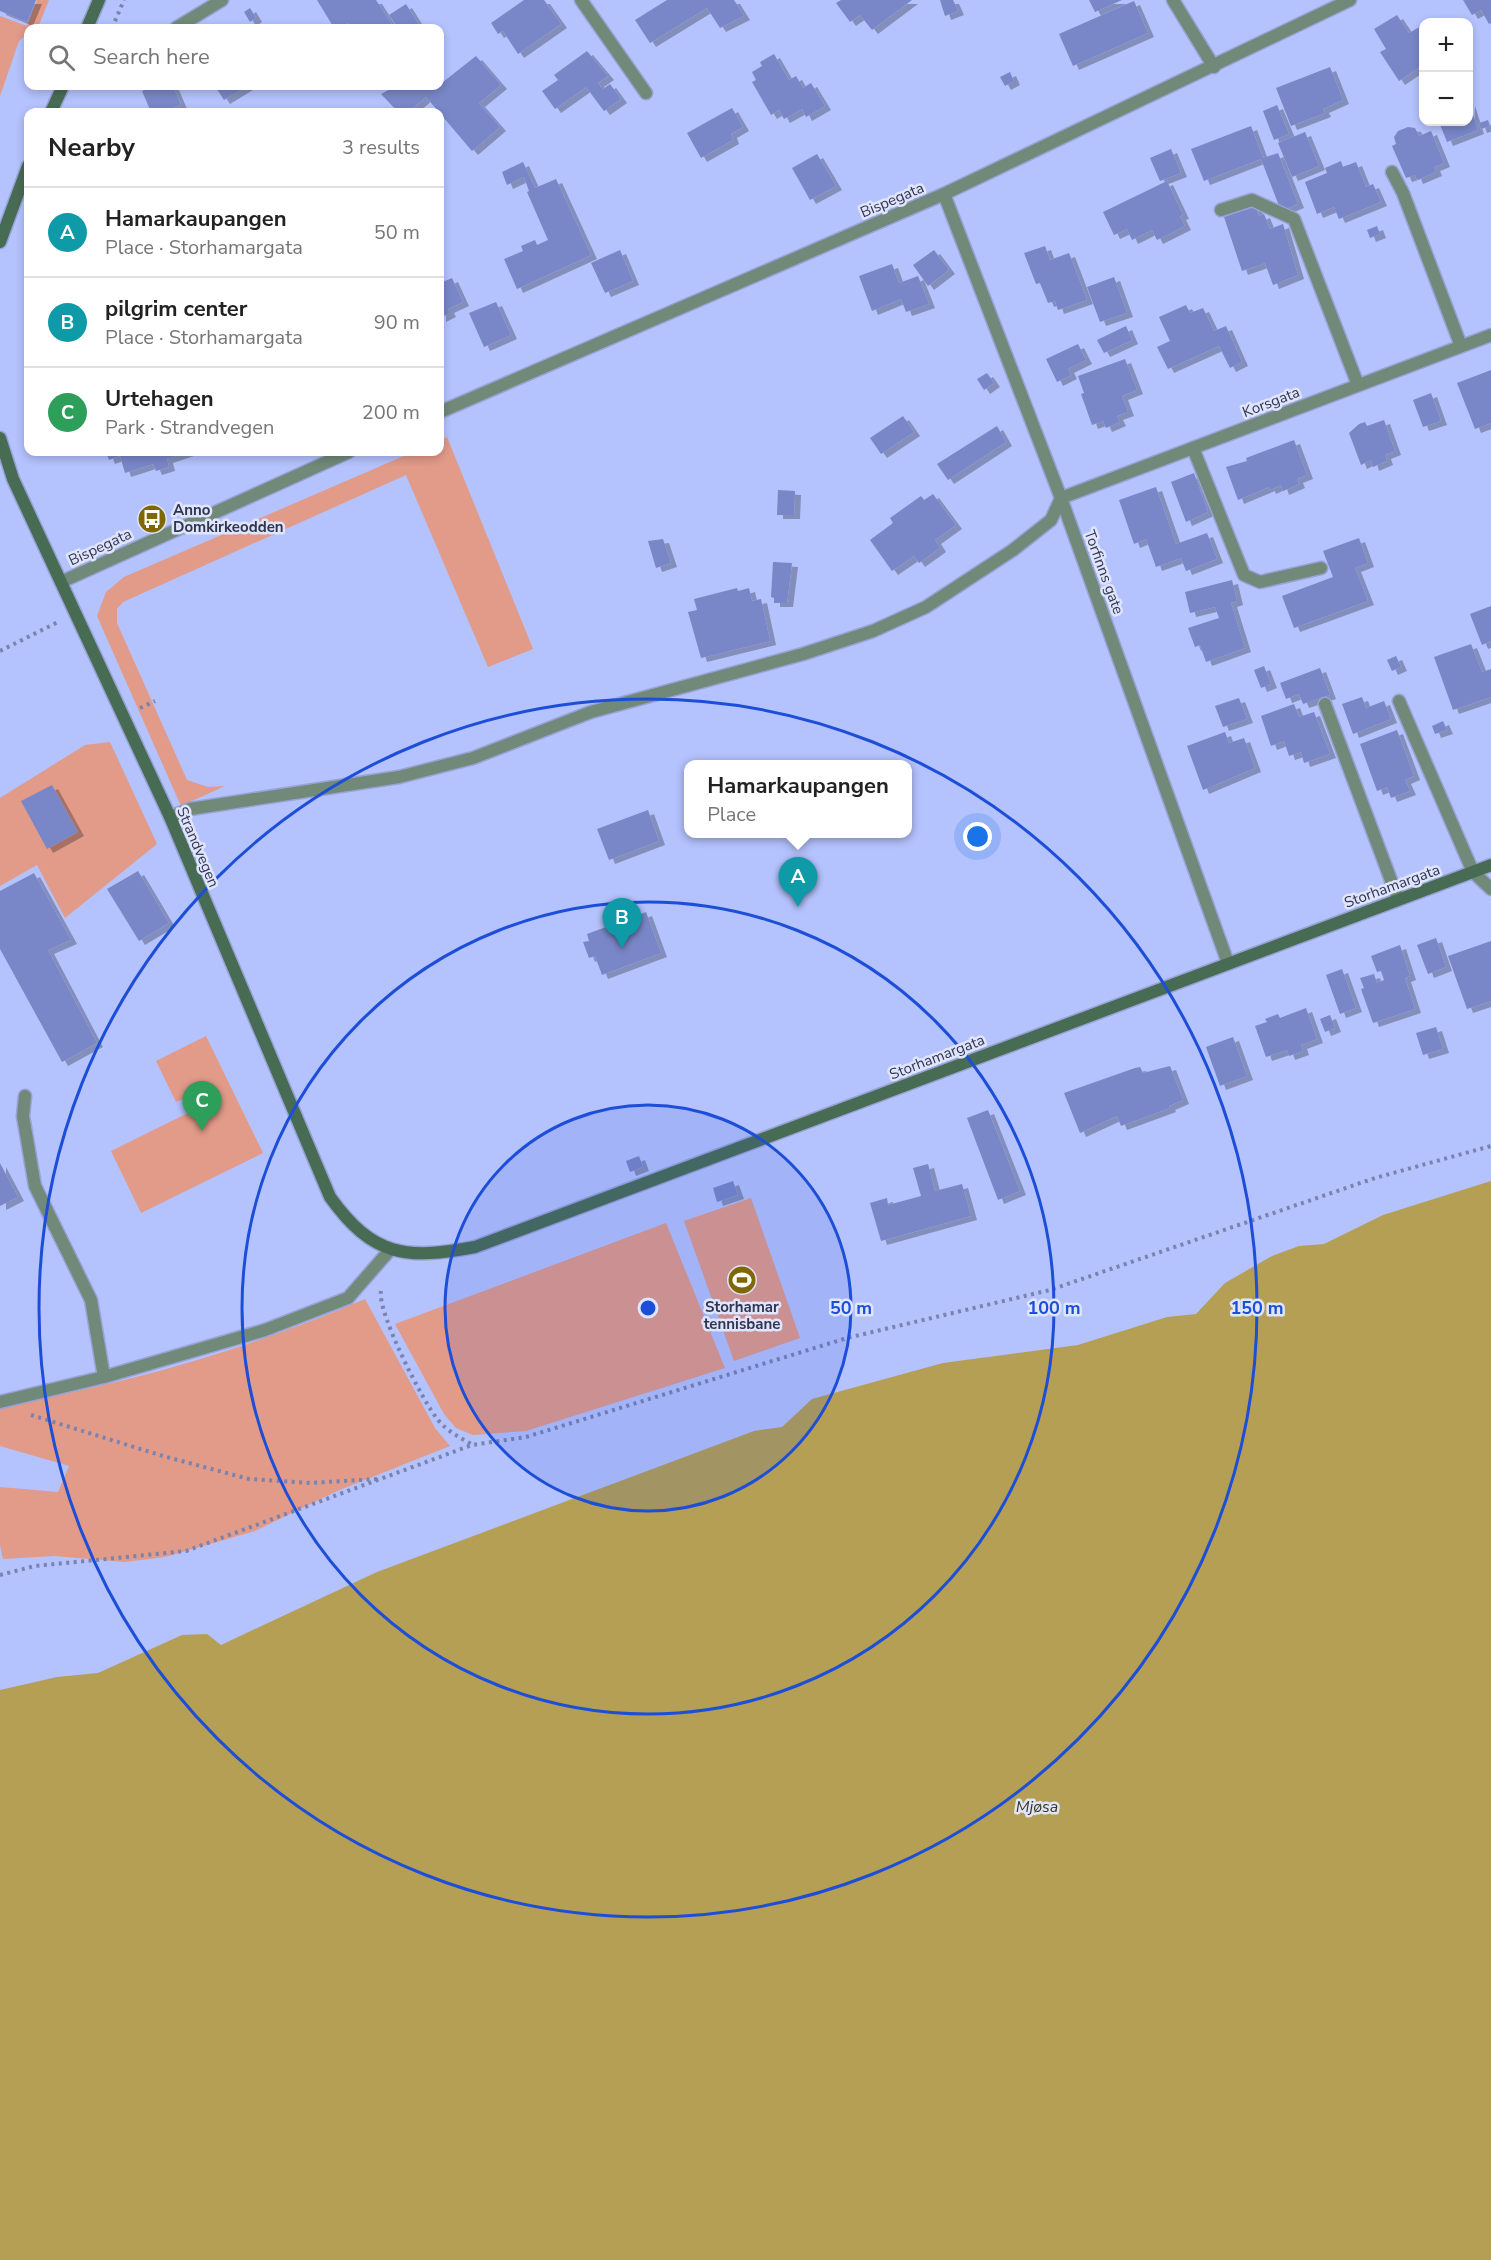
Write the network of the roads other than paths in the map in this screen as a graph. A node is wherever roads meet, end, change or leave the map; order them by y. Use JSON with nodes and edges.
{"nodes":[{"id":1,"x":99,"y":0,"type":"edge"},
{"id":2,"x":222,"y":0,"type":"edge"},
{"id":3,"x":581,"y":0,"type":"edge"},
{"id":4,"x":1173,"y":0,"type":"edge"},
{"id":5,"x":1350,"y":0,"type":"edge"},
{"id":6,"x":89,"y":24,"type":"edge"},
{"id":7,"x":183,"y":24,"type":"edge"},
{"id":8,"x":1214,"y":66,"type":"junction"},
{"id":9,"x":61,"y":90,"type":"edge"},
{"id":10,"x":646,"y":93,"type":"dead end"},
{"id":11,"x":53,"y":108,"type":"edge"},
{"id":12,"x":1392,"y":172,"type":"dead end"},
{"id":13,"x":24,"y":177,"type":"edge"},
{"id":14,"x":944,"y":194,"type":"junction"},
{"id":15,"x":1221,"y":210,"type":"dead end"},
{"id":16,"x":0,"y":242,"type":"edge"},
{"id":17,"x":1491,"y":335,"type":"edge"},
{"id":18,"x":1461,"y":346,"type":"junction"},
{"id":19,"x":1358,"y":385,"type":"junction"},
{"id":20,"x":444,"y":410,"type":"edge"},
{"id":21,"x":0,"y":438,"type":"edge"},
{"id":22,"x":1193,"y":448,"type":"junction"},
{"id":23,"x":341,"y":456,"type":"edge"},
{"id":24,"x":1061,"y":498,"type":"junction"},
{"id":25,"x":1321,"y":568,"type":"dead end"},
{"id":26,"x":61,"y":582,"type":"junction"},
{"id":27,"x":1399,"y":701,"type":"dead end"},
{"id":28,"x":1325,"y":704,"type":"dead end"},
{"id":29,"x":170,"y":817,"type":"junction"},
{"id":30,"x":1491,"y":865,"type":"edge"},
{"id":31,"x":1473,"y":872,"type":"junction"},
{"id":32,"x":1491,"y":889,"type":"edge"},
{"id":33,"x":1398,"y":899,"type":"junction"},
{"id":34,"x":1228,"y":963,"type":"junction"},
{"id":35,"x":25,"y":1096,"type":"dead end"},
{"id":36,"x":389,"y":1251,"type":"junction"},
{"id":37,"x":104,"y":1377,"type":"junction"},
{"id":38,"x":0,"y":1402,"type":"edge"}],
"edges":[{"from":1,"to":6,"type":"main road"},
{"from":2,"to":7,"type":"street"},
{"from":3,"to":10,"type":"street"},
{"from":4,"to":8,"type":"street"},
{"from":5,"to":8,"type":"street","name":"Bispegata"},
{"from":8,"to":14,"type":"street","name":"Bispegata"},
{"from":9,"to":11,"type":"main road"},
{"from":12,"to":18,"type":"street"},
{"from":13,"to":16,"type":"main road"},
{"from":14,"to":20,"type":"street","name":"Bispegata"},
{"from":14,"to":24,"type":"street","name":"Torfinns gate"},
{"from":15,"to":19,"type":"street"},
{"from":17,"to":18,"type":"street","name":"Korsgata"},
{"from":18,"to":19,"type":"street","name":"Korsgata"},
{"from":19,"to":22,"type":"street","name":"Korsgata"},
{"from":21,"to":26,"type":"main road","name":"Strandvegen"},
{"from":22,"to":24,"type":"street","name":"Korsgata"},
{"from":22,"to":25,"type":"street"},
{"from":23,"to":26,"type":"street","name":"Bispegata"},
{"from":24,"to":29,"type":"street"},
{"from":24,"to":34,"type":"street","name":"Torfinns gate"},
{"from":26,"to":29,"type":"main road","name":"Strandvegen"},
{"from":27,"to":31,"type":"street"},
{"from":28,"to":33,"type":"street"},
{"from":29,"to":36,"type":"main road","name":"Strandvegen"},
{"from":30,"to":31,"type":"main road","name":"Storhamargata"},
{"from":31,"to":32,"type":"street"},
{"from":31,"to":33,"type":"main road","name":"Storhamargata"},
{"from":33,"to":34,"type":"main road","name":"Storhamargata"},
{"from":34,"to":36,"type":"main road","name":"Storhamargata"},
{"from":35,"to":37,"type":"street"},
{"from":36,"to":37,"type":"street"},
{"from":37,"to":38,"type":"street"}]}
